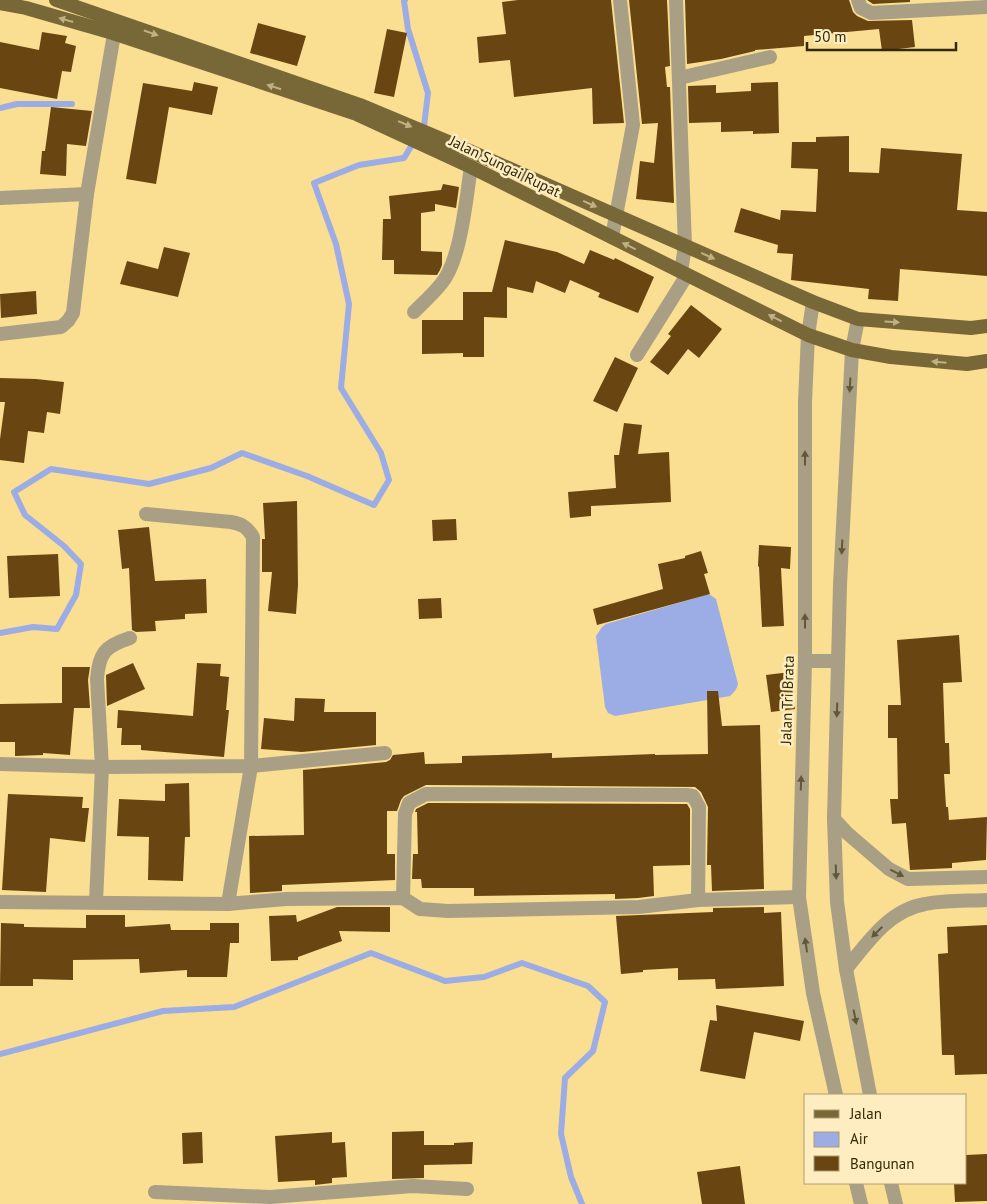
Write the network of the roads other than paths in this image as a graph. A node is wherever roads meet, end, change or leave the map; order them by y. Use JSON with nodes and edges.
{"nodes":[{"id":1,"x":56,"y":0,"type":"edge"},
{"id":2,"x":620,"y":0,"type":"edge"},
{"id":3,"x":676,"y":0,"type":"edge"},
{"id":4,"x":858,"y":0,"type":"edge"},
{"id":5,"x":0,"y":4,"type":"edge"},
{"id":6,"x":25,"y":4,"type":"edge"},
{"id":7,"x":987,"y":7,"type":"edge"},
{"id":8,"x":115,"y":27,"type":"junction"},
{"id":9,"x":770,"y":57,"type":"dead end"},
{"id":10,"x":679,"y":78,"type":"junction"},
{"id":11,"x":357,"y":109,"type":"junction"},
{"id":12,"x":471,"y":167,"type":"junction"},
{"id":13,"x":87,"y":194,"type":"junction"},
{"id":14,"x":0,"y":198,"type":"edge"},
{"id":15,"x":615,"y":215,"type":"junction"},
{"id":16,"x":612,"y":237,"type":"junction"},
{"id":17,"x":686,"y":246,"type":"junction"},
{"id":18,"x":684,"y":273,"type":"junction"},
{"id":19,"x":813,"y":302,"type":"junction"},
{"id":20,"x":414,"y":312,"type":"dead end"},
{"id":21,"x":858,"y":320,"type":"junction"},
{"id":22,"x":987,"y":326,"type":"edge"},
{"id":23,"x":0,"y":334,"type":"edge"},
{"id":24,"x":808,"y":335,"type":"junction"},
{"id":25,"x":852,"y":350,"type":"junction"},
{"id":26,"x":637,"y":355,"type":"dead end"},
{"id":27,"x":987,"y":361,"type":"edge"},
{"id":28,"x":146,"y":514,"type":"dead end"},
{"id":29,"x":130,"y":638,"type":"dead end"},
{"id":30,"x":805,"y":661,"type":"junction"},
{"id":31,"x":838,"y":661,"type":"junction"},
{"id":32,"x":385,"y":753,"type":"dead end"},
{"id":33,"x":0,"y":764,"type":"edge"},
{"id":34,"x":252,"y":766,"type":"junction"},
{"id":35,"x":102,"y":767,"type":"junction"},
{"id":36,"x":834,"y":819,"type":"junction"},
{"id":37,"x":987,"y":877,"type":"edge"},
{"id":38,"x":799,"y":897,"type":"junction"},
{"id":39,"x":403,"y":898,"type":"junction"},
{"id":40,"x":698,"y":900,"type":"junction"},
{"id":41,"x":987,"y":900,"type":"edge"},
{"id":42,"x":0,"y":902,"type":"edge"},
{"id":43,"x":96,"y":902,"type":"junction"},
{"id":44,"x":228,"y":904,"type":"junction"},
{"id":45,"x":846,"y":970,"type":"junction"},
{"id":46,"x":836,"y":1094,"type":"edge"},
{"id":47,"x":870,"y":1094,"type":"edge"},
{"id":48,"x":856,"y":1184,"type":"edge"},
{"id":49,"x":891,"y":1184,"type":"edge"},
{"id":50,"x":467,"y":1189,"type":"dead end"},
{"id":51,"x":155,"y":1192,"type":"dead end"},
{"id":52,"x":269,"y":1201,"type":"edge"},
{"id":53,"x":861,"y":1204,"type":"edge"},
{"id":54,"x":896,"y":1204,"type":"edge"}],
"edges":[{"from":1,"to":8,"type":"main road","name":"Jalan Sungai Rupat"},
{"from":2,"to":15,"type":"street"},
{"from":3,"to":10,"type":"street"},
{"from":4,"to":7,"type":"street"},
{"from":5,"to":6,"type":"main road","name":"Jalan Sungai Rupat"},
{"from":8,"to":6,"type":"main road","name":"Jalan Sungai Rupat","one_way":true},
{"from":8,"to":11,"type":"main road","name":"Jalan Sungai Rupat"},
{"from":8,"to":13,"type":"street"},
{"from":9,"to":10,"type":"street"},
{"from":10,"to":17,"type":"street"},
{"from":11,"to":12,"type":"main road","name":"Jalan Sungai Rupat"},
{"from":11,"to":15,"type":"main road","name":"Jalan Sungai Rupat","one_way":true},
{"from":12,"to":16,"type":"main road","name":"Jalan Sungai Rupat"},
{"from":12,"to":20,"type":"street"},
{"from":13,"to":14,"type":"street"},
{"from":13,"to":23,"type":"street"},
{"from":15,"to":16,"type":"street"},
{"from":15,"to":17,"type":"main road","name":"Jalan Sungai Rupat"},
{"from":18,"to":16,"type":"main road","name":"Jalan Sungai Rupat","one_way":true},
{"from":17,"to":18,"type":"street"},
{"from":17,"to":19,"type":"main road","name":"Jalan Sungai Rupat","one_way":true},
{"from":24,"to":18,"type":"main road","name":"Jalan Sungai Rupat","one_way":true},
{"from":18,"to":26,"type":"street"},
{"from":19,"to":21,"type":"main road","name":"Jalan Sungai Rupat"},
{"from":19,"to":24,"type":"street","name":"Jalan Tri Brata"},
{"from":21,"to":22,"type":"main road","name":"Jalan Sungai Rupat","one_way":true},
{"from":21,"to":25,"type":"street"},
{"from":24,"to":25,"type":"main road","name":"Jalan Sungai Rupat"},
{"from":30,"to":24,"type":"street","name":"Jalan Tri Brata","one_way":true},
{"from":27,"to":25,"type":"main road","name":"Jalan Sungai Rupat","one_way":true},
{"from":25,"to":31,"type":"street","one_way":true},
{"from":28,"to":34,"type":"street"},
{"from":29,"to":35,"type":"street"},
{"from":30,"to":31,"type":"street"},
{"from":38,"to":30,"type":"street","name":"Jalan Tri Brata","one_way":true},
{"from":31,"to":36,"type":"street","one_way":true},
{"from":32,"to":34,"type":"street"},
{"from":33,"to":35,"type":"street"},
{"from":34,"to":35,"type":"street"},
{"from":34,"to":44,"type":"street"},
{"from":35,"to":43,"type":"street"},
{"from":36,"to":37,"type":"street","one_way":true},
{"from":36,"to":45,"type":"street","one_way":true},
{"from":38,"to":40,"type":"street"},
{"from":46,"to":38,"type":"street","name":"Jalan Tri Brata","one_way":true},
{"from":39,"to":40,"type":"street"},
{"from":39,"to":40,"type":"street"},
{"from":39,"to":44,"type":"street"},
{"from":41,"to":45,"type":"street","one_way":true},
{"from":42,"to":43,"type":"street"},
{"from":43,"to":44,"type":"street"},
{"from":45,"to":47,"type":"street","one_way":true},
{"from":48,"to":53,"type":"street"},
{"from":49,"to":54,"type":"street"},
{"from":50,"to":52,"type":"street"},
{"from":51,"to":52,"type":"street"}]}
